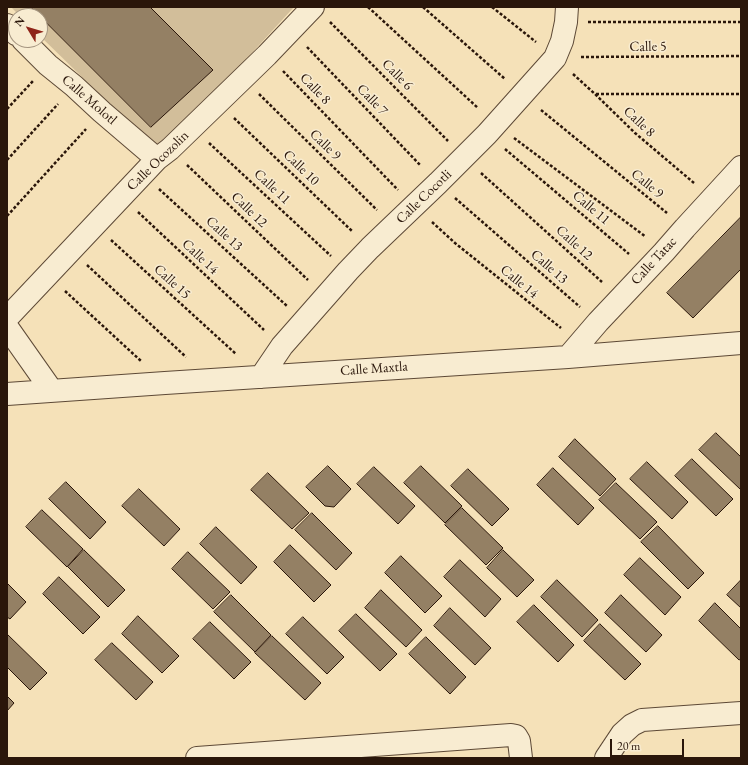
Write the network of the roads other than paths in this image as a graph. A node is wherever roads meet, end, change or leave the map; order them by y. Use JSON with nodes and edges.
{"nodes":[{"id":1,"x":320,"y":13,"type":"edge"},
{"id":2,"x":566,"y":15,"type":"edge"},
{"id":3,"x":31,"y":48,"type":"edge"},
{"id":4,"x":157,"y":161,"type":"junction"},
{"id":5,"x":741,"y":167,"type":"edge"},
{"id":6,"x":7,"y":318,"type":"edge"},
{"id":7,"x":7,"y":327,"type":"edge"},
{"id":8,"x":741,"y":342,"type":"edge"},
{"id":9,"x":568,"y":357,"type":"junction"},
{"id":10,"x":261,"y":377,"type":"junction"},
{"id":11,"x":52,"y":391,"type":"junction"},
{"id":12,"x":7,"y":394,"type":"edge"},
{"id":13,"x":741,"y":713,"type":"edge"},
{"id":14,"x":197,"y":758,"type":"edge"},
{"id":15,"x":521,"y":758,"type":"edge"},
{"id":16,"x":606,"y":758,"type":"edge"}],
"edges":[{"from":1,"to":4,"type":"street","name":"Calle Ocozolin"},
{"from":2,"to":10,"type":"street","name":"Calle Cocotli"},
{"from":3,"to":4,"type":"street","name":"Calle Molotl"},
{"from":4,"to":6,"type":"street","name":"Calle Ocozolin"},
{"from":5,"to":9,"type":"street","name":"Calle Tatac"},
{"from":7,"to":11,"type":"street"},
{"from":8,"to":9,"type":"street","name":"Calle Maxtla"},
{"from":9,"to":10,"type":"street","name":"Calle Maxtla"},
{"from":10,"to":11,"type":"street","name":"Calle Maxtla"},
{"from":11,"to":12,"type":"street","name":"Calle Maxtla"},
{"from":13,"to":16,"type":"street"},
{"from":14,"to":15,"type":"street"}]}
